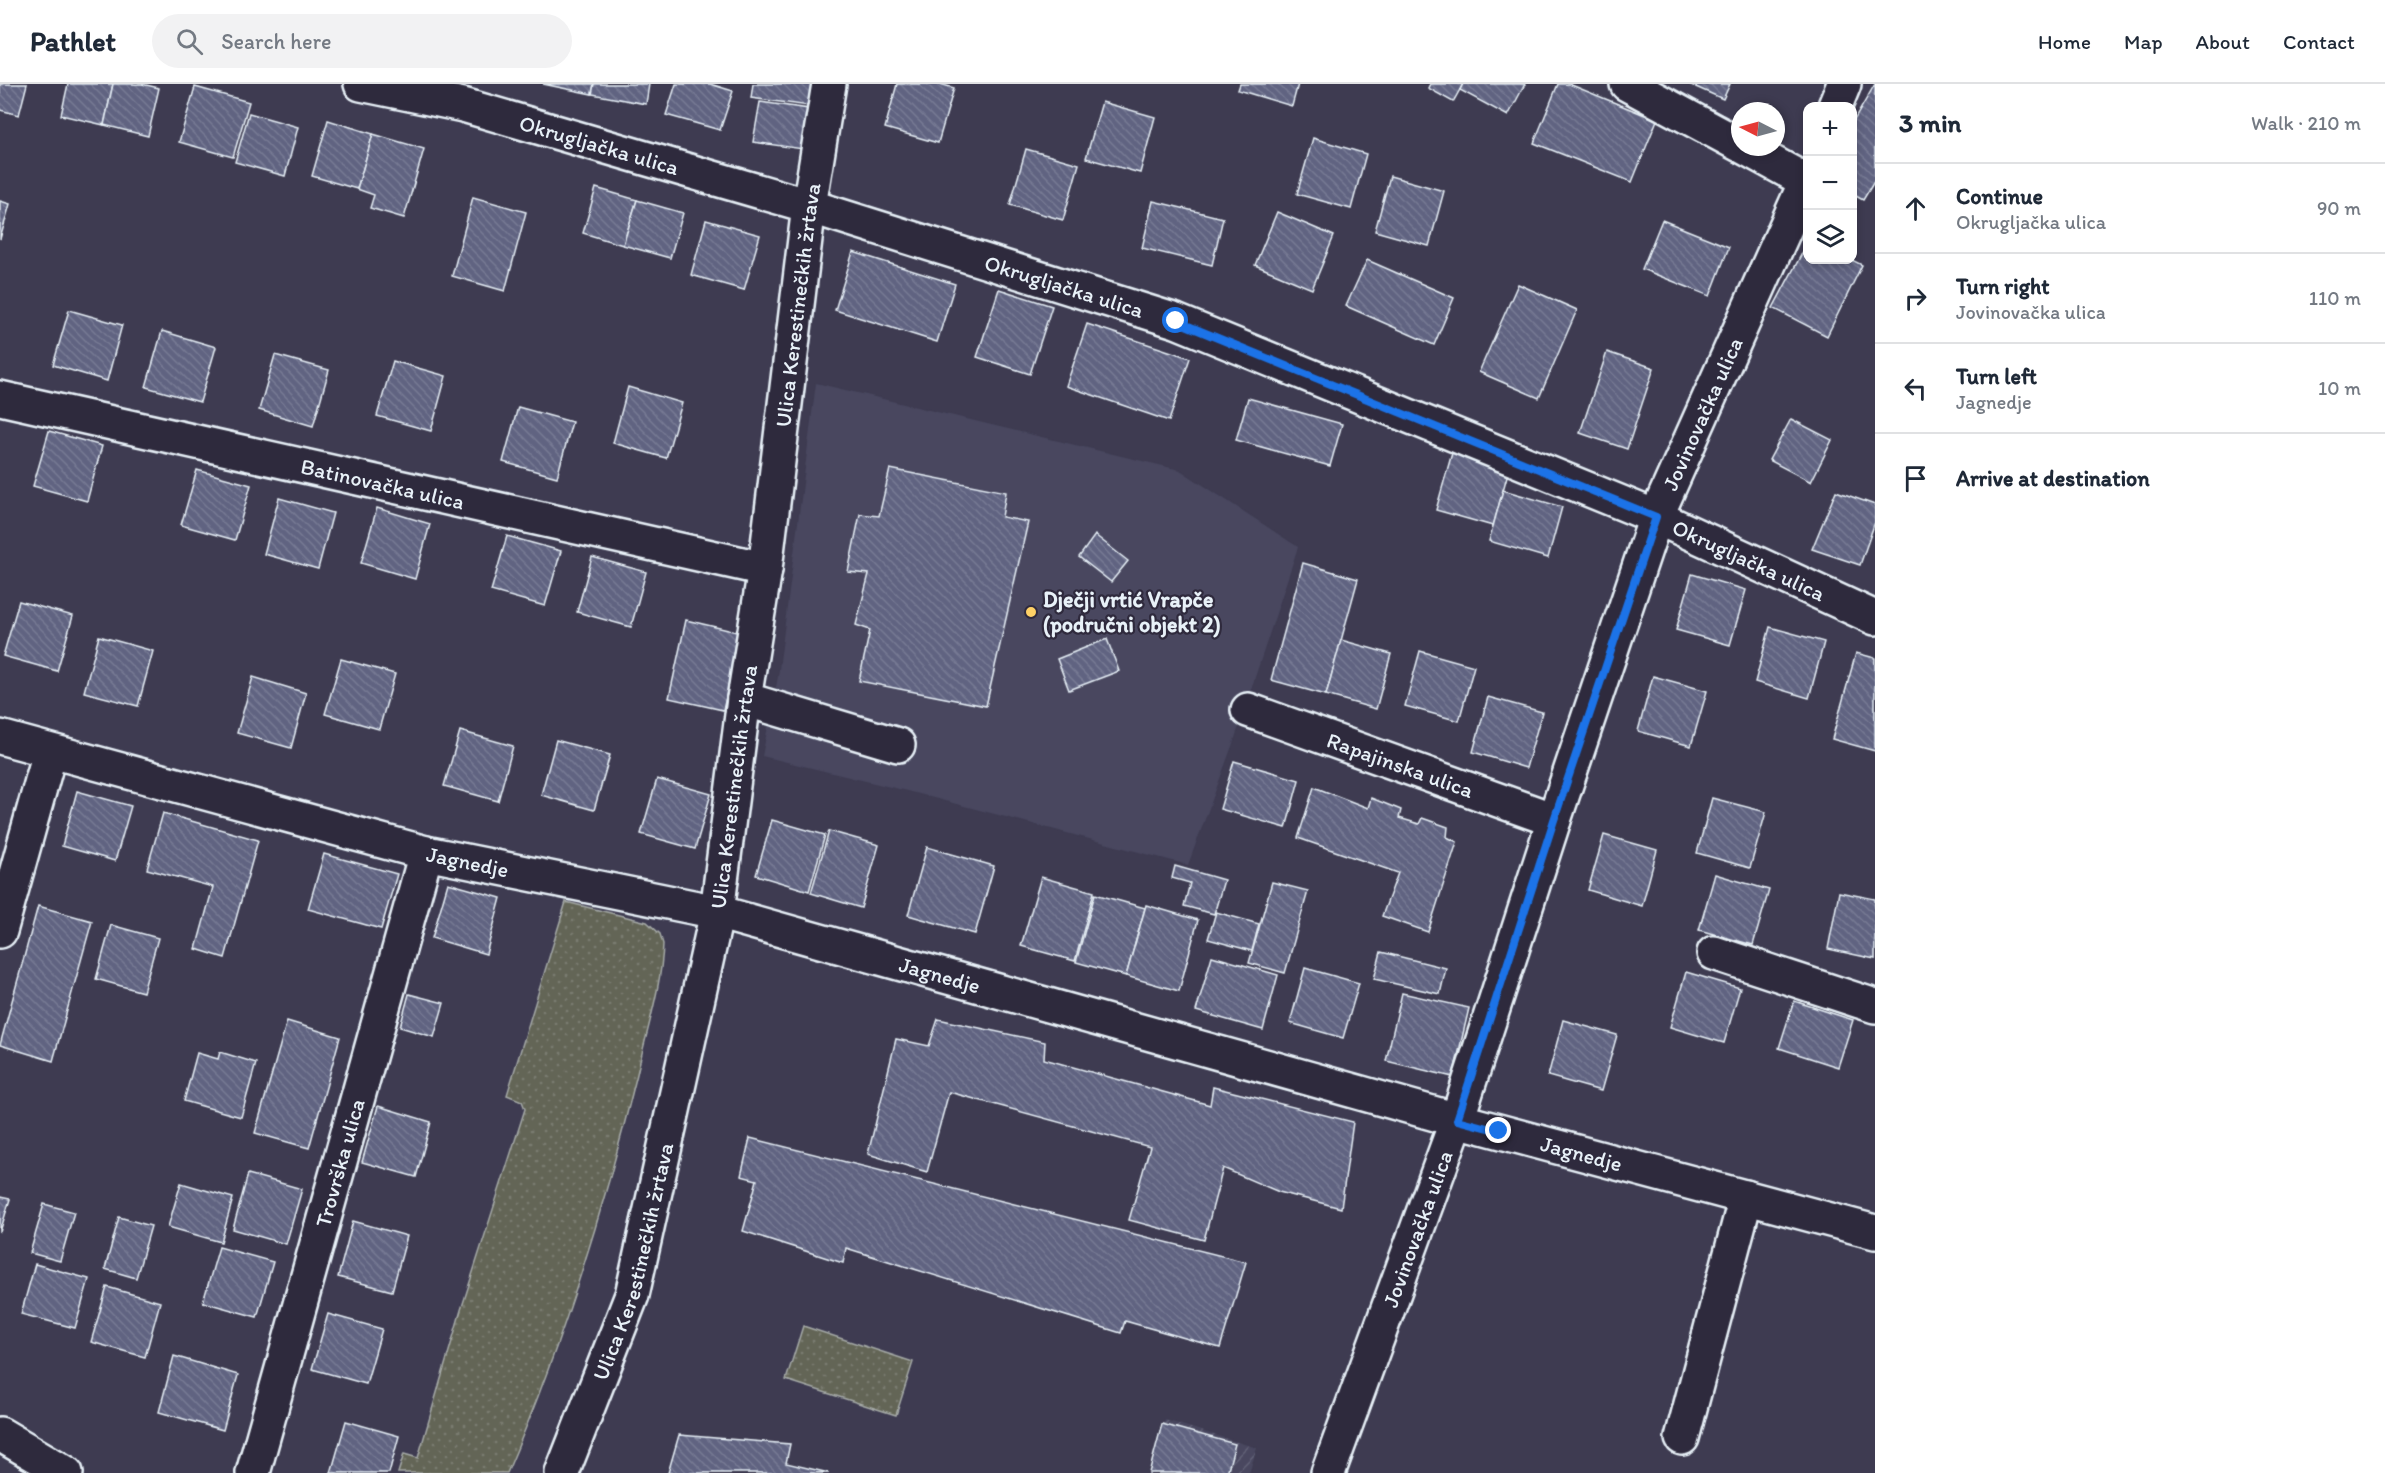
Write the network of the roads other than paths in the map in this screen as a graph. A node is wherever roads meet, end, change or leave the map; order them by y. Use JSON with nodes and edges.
{"nodes":[{"id":1,"x":361,"y":84,"type":"edge"},
{"id":2,"x":829,"y":84,"type":"edge"},
{"id":3,"x":1628,"y":84,"type":"edge"},
{"id":4,"x":1844,"y":84,"type":"edge"},
{"id":5,"x":1837,"y":102,"type":"edge"},
{"id":6,"x":1731,"y":140,"type":"edge"},
{"id":7,"x":1762,"y":156,"type":"edge"},
{"id":8,"x":1803,"y":177,"type":"edge"},
{"id":9,"x":1803,"y":188,"type":"edge"},
{"id":10,"x":809,"y":206,"type":"junction"},
{"id":11,"x":0,"y":398,"type":"edge"},
{"id":12,"x":1656,"y":517,"type":"junction"},
{"id":13,"x":765,"y":569,"type":"junction"},
{"id":14,"x":1875,"y":618,"type":"edge"},
{"id":15,"x":744,"y":699,"type":"junction"},
{"id":16,"x":1248,"y":710,"type":"dead end"},
{"id":17,"x":0,"y":737,"type":"edge"},
{"id":18,"x":898,"y":745,"type":"dead end"},
{"id":19,"x":50,"y":752,"type":"junction"},
{"id":20,"x":1554,"y":820,"type":"junction"},
{"id":21,"x":426,"y":853,"type":"junction"},
{"id":22,"x":717,"y":912,"type":"junction"},
{"id":23,"x":0,"y":930,"type":"edge"},
{"id":24,"x":1714,"y":953,"type":"dead end"},
{"id":25,"x":1875,"y":1006,"type":"edge"},
{"id":26,"x":1457,"y":1120,"type":"junction"},
{"id":27,"x":1746,"y":1197,"type":"junction"},
{"id":28,"x":1875,"y":1232,"type":"edge"},
{"id":29,"x":0,"y":1434,"type":"edge"},
{"id":30,"x":1682,"y":1438,"type":"dead end"},
{"id":31,"x":66,"y":1473,"type":"edge"},
{"id":32,"x":253,"y":1473,"type":"edge"},
{"id":33,"x":562,"y":1473,"type":"edge"},
{"id":34,"x":1328,"y":1473,"type":"edge"}],
"edges":[{"from":1,"to":10,"type":"street","name":"Okrugljačka ulica"},
{"from":2,"to":10,"type":"street","name":"Ulica Kerestinečkih žrtava"},
{"from":3,"to":6,"type":"street"},
{"from":4,"to":5,"type":"street"},
{"from":7,"to":8,"type":"street"},
{"from":9,"to":12,"type":"street","name":"Jovinovačka ulica"},
{"from":10,"to":12,"type":"street","name":"Okrugljačka ulica"},
{"from":10,"to":13,"type":"street","name":"Ulica Kerestinečkih žrtava"},
{"from":11,"to":13,"type":"street","name":"Batinovačka ulica"},
{"from":12,"to":14,"type":"street","name":"Okrugljačka ulica"},
{"from":12,"to":20,"type":"street","name":"Jovinovačka ulica"},
{"from":13,"to":15,"type":"street","name":"Ulica Kerestinečkih žrtava"},
{"from":15,"to":18,"type":"street"},
{"from":15,"to":22,"type":"street","name":"Ulica Kerestinečkih žrtava"},
{"from":16,"to":20,"type":"street","name":"Rapajinska ulica"},
{"from":17,"to":19,"type":"street","name":"Jagnedje"},
{"from":19,"to":21,"type":"street","name":"Jagnedje"},
{"from":19,"to":23,"type":"street"},
{"from":20,"to":26,"type":"street","name":"Jovinovačka ulica"},
{"from":21,"to":22,"type":"street","name":"Jagnedje"},
{"from":21,"to":32,"type":"street","name":"Trovrška ulica"},
{"from":22,"to":26,"type":"street","name":"Jagnedje"},
{"from":22,"to":33,"type":"street","name":"Ulica Kerestinečkih žrtava"},
{"from":24,"to":25,"type":"street"},
{"from":26,"to":27,"type":"street","name":"Jagnedje"},
{"from":26,"to":34,"type":"street","name":"Jovinovačka ulica"},
{"from":27,"to":28,"type":"street","name":"Jagnedje"},
{"from":27,"to":30,"type":"street"},
{"from":29,"to":31,"type":"street"}]}
